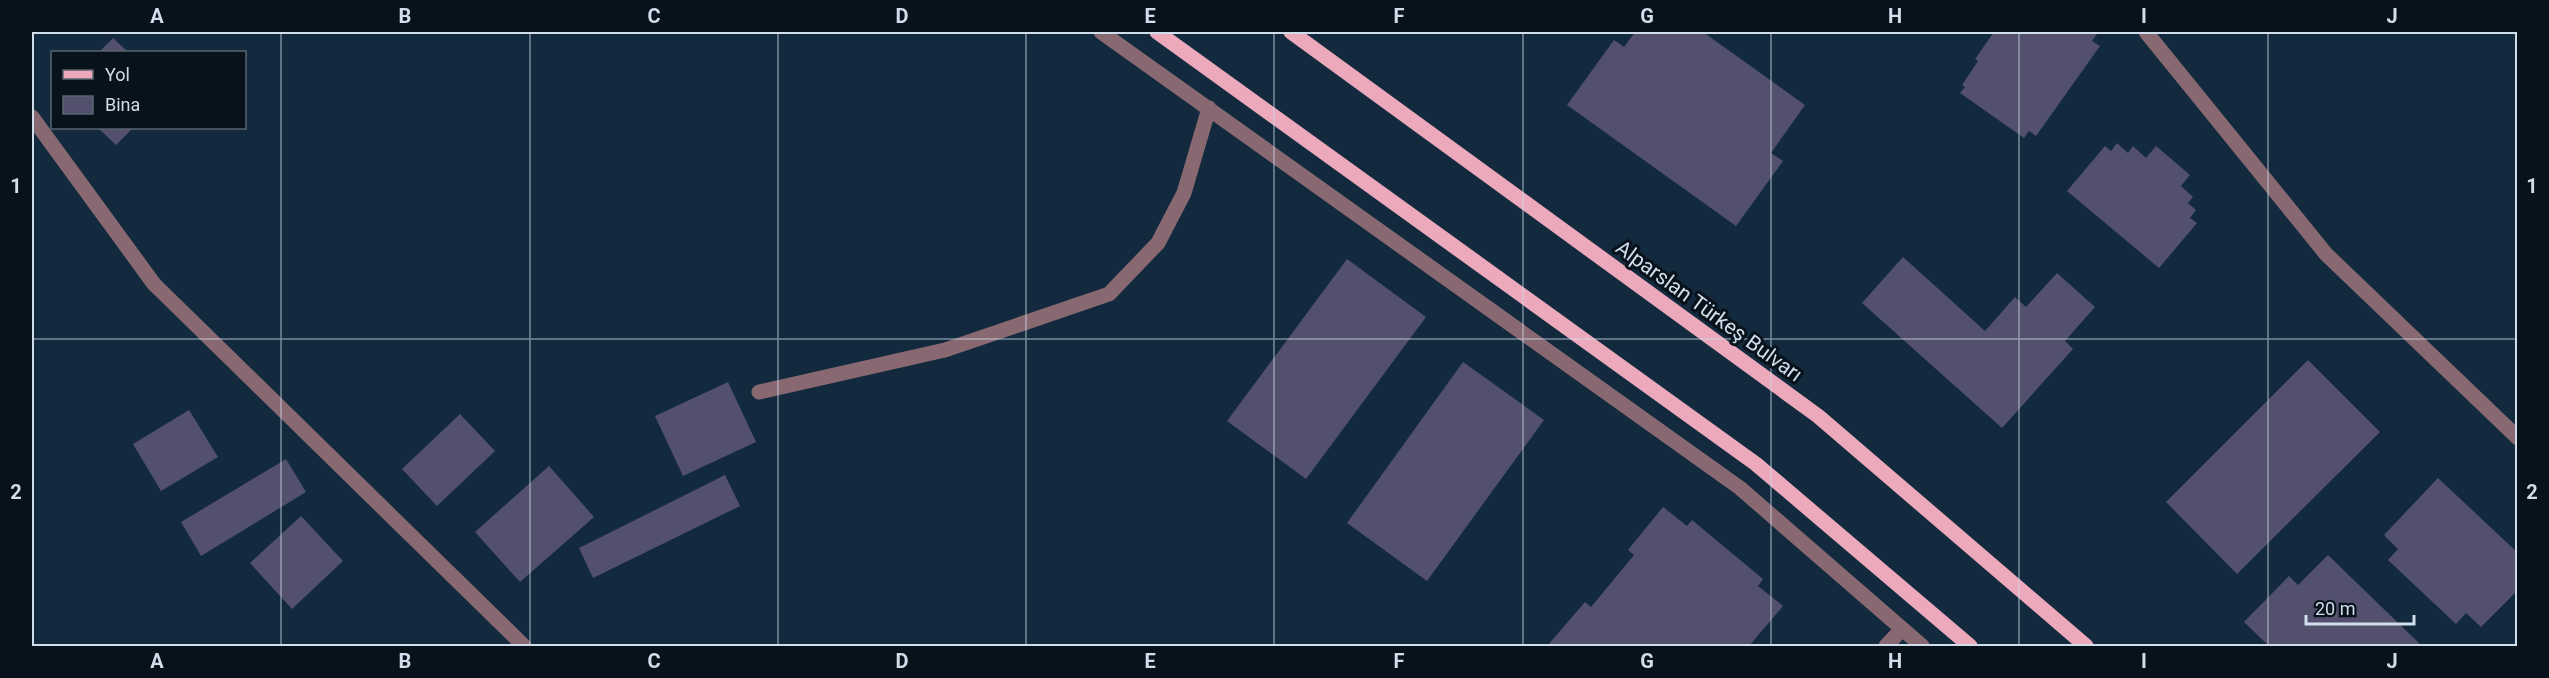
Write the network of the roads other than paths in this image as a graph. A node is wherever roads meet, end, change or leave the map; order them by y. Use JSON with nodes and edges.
{"nodes":[{"id":1,"x":1101,"y":32,"type":"edge"},
{"id":2,"x":1157,"y":32,"type":"edge"},
{"id":3,"x":1291,"y":32,"type":"edge"},
{"id":4,"x":2146,"y":32,"type":"edge"},
{"id":5,"x":1209,"y":108,"type":"junction"},
{"id":6,"x":32,"y":117,"type":"edge"},
{"id":7,"x":759,"y":392,"type":"dead end"},
{"id":8,"x":2517,"y":438,"type":"edge"},
{"id":9,"x":1902,"y":629,"type":"junction"},
{"id":10,"x":524,"y":646,"type":"edge"},
{"id":11,"x":1886,"y":646,"type":"edge"},
{"id":12,"x":1922,"y":646,"type":"edge"},
{"id":13,"x":1970,"y":646,"type":"edge"},
{"id":14,"x":2086,"y":646,"type":"edge"}],
"edges":[{"from":1,"to":5,"type":"street"},
{"from":2,"to":13,"type":"main road"},
{"from":3,"to":14,"type":"main road","name":"Alparslan Türkeş Bulvarı"},
{"from":4,"to":8,"type":"street"},
{"from":5,"to":7,"type":"street"},
{"from":5,"to":9,"type":"street"},
{"from":6,"to":10,"type":"street"},
{"from":9,"to":11,"type":"street"},
{"from":9,"to":12,"type":"street"}]}
